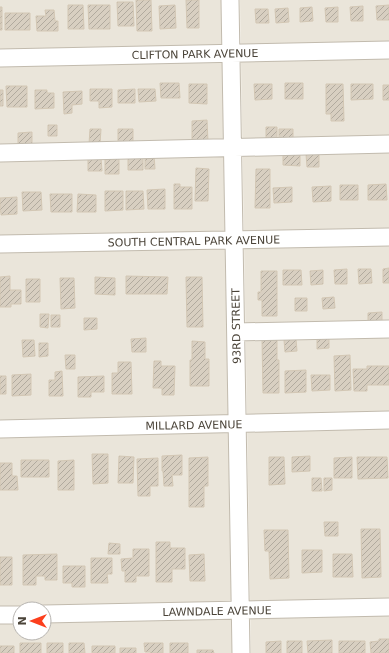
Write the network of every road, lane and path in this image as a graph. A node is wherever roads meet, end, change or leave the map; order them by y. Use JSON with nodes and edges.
{"nodes":[{"id":1,"x":230,"y":0,"type":"edge"},
{"id":2,"x":389,"y":50,"type":"edge"},
{"id":3,"x":231,"y":54,"type":"junction"},
{"id":4,"x":0,"y":58,"type":"edge"},
{"id":5,"x":389,"y":144,"type":"edge"},
{"id":6,"x":233,"y":147,"type":"junction"},
{"id":7,"x":0,"y":152,"type":"edge"},
{"id":8,"x":389,"y":237,"type":"edge"},
{"id":9,"x":234,"y":240,"type":"junction"},
{"id":10,"x":0,"y":244,"type":"edge"},
{"id":11,"x":389,"y":329,"type":"edge"},
{"id":12,"x":236,"y":332,"type":"junction"},
{"id":13,"x":389,"y":420,"type":"edge"},
{"id":14,"x":237,"y":424,"type":"junction"},
{"id":15,"x":0,"y":429,"type":"edge"},
{"id":16,"x":389,"y":608,"type":"edge"},
{"id":17,"x":240,"y":610,"type":"junction"},
{"id":18,"x":52,"y":614,"type":"edge"},
{"id":19,"x":0,"y":615,"type":"edge"},
{"id":20,"x":12,"y":615,"type":"edge"},
{"id":21,"x":241,"y":653,"type":"edge"}],
"edges":[{"from":1,"to":3,"type":"street","name":"93RD STREET"},
{"from":2,"to":3,"type":"street","name":"CLIFTON PARK AVENUE"},
{"from":3,"to":4,"type":"street","name":"CLIFTON PARK AVENUE"},
{"from":3,"to":6,"type":"street","name":"93RD STREET"},
{"from":5,"to":6,"type":"street"},
{"from":6,"to":7,"type":"street"},
{"from":6,"to":9,"type":"street","name":"93RD STREET"},
{"from":8,"to":9,"type":"street","name":"SOUTH CENTRAL PARK AVENUE"},
{"from":9,"to":10,"type":"street","name":"SOUTH CENTRAL PARK AVENUE"},
{"from":9,"to":12,"type":"street","name":"93RD STREET"},
{"from":11,"to":12,"type":"street"},
{"from":12,"to":14,"type":"street","name":"93RD STREET"},
{"from":13,"to":14,"type":"street","name":"MILLARD AVENUE"},
{"from":14,"to":15,"type":"street","name":"MILLARD AVENUE"},
{"from":14,"to":17,"type":"street","name":"93RD STREET"},
{"from":16,"to":17,"type":"street","name":"LAWNDALE AVENUE"},
{"from":17,"to":18,"type":"street","name":"LAWNDALE AVENUE"},
{"from":17,"to":21,"type":"street","name":"93RD STREET"},
{"from":19,"to":20,"type":"street"}]}
